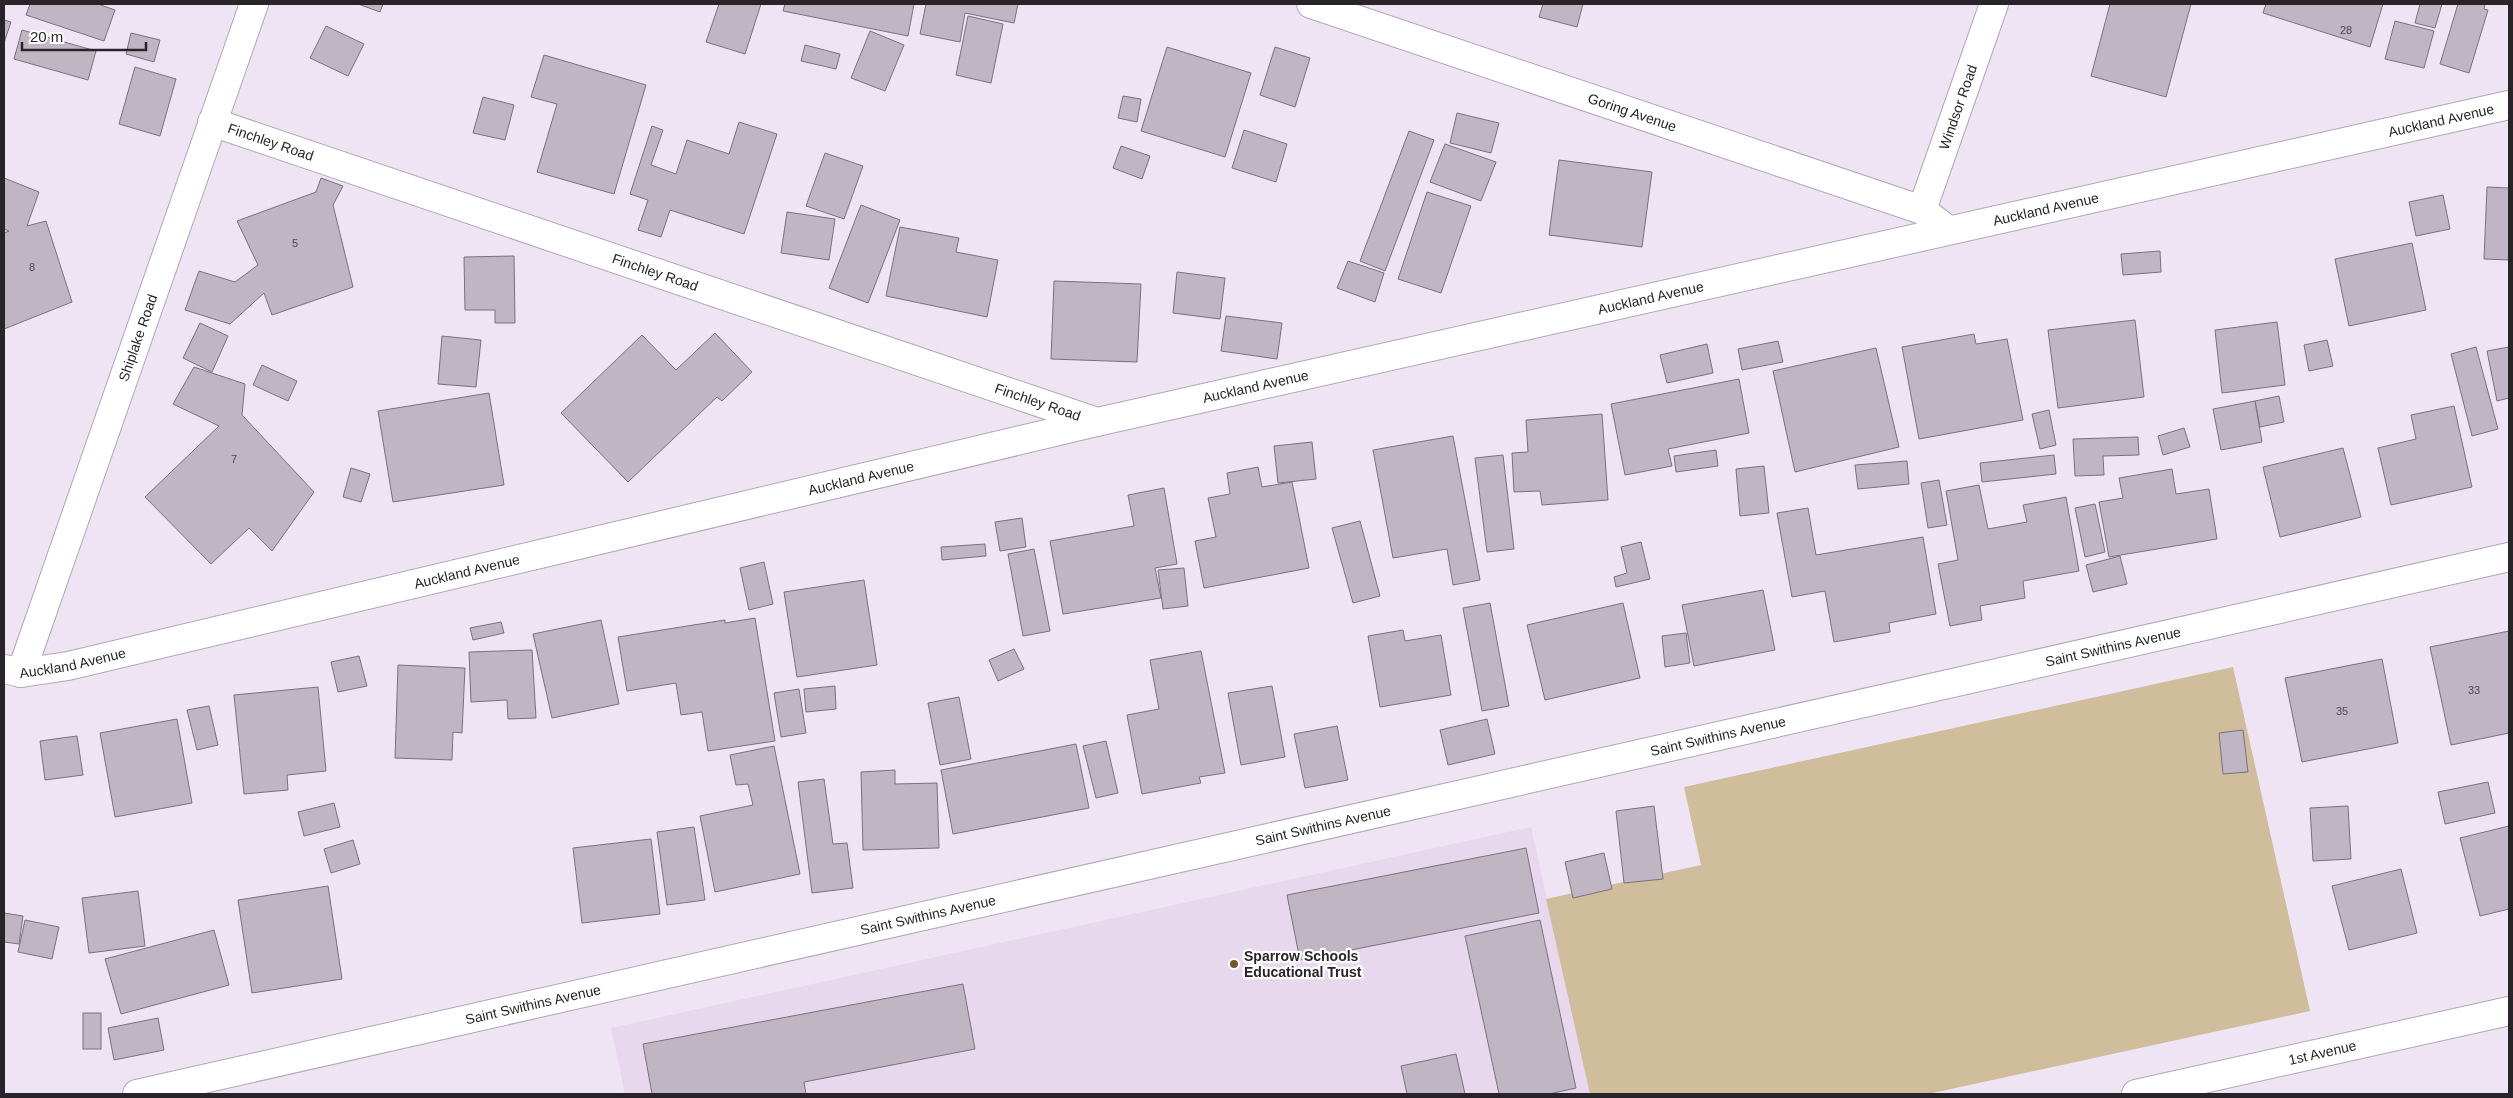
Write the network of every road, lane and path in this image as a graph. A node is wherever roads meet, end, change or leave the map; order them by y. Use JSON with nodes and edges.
{"nodes":[{"id":1,"x":254,"y":4,"type":"edge"},
{"id":2,"x":1311,"y":4,"type":"edge"},
{"id":3,"x":1994,"y":4,"type":"edge"},
{"id":4,"x":2509,"y":105,"type":"edge"},
{"id":5,"x":212,"y":122,"type":"junction"},
{"id":6,"x":1922,"y":210,"type":"junction"},
{"id":7,"x":1948,"y":230,"type":"junction"},
{"id":8,"x":1097,"y":422,"type":"junction"},
{"id":9,"x":2509,"y":557,"type":"edge"},
{"id":10,"x":12,"y":671,"type":"edge"},
{"id":11,"x":2509,"y":1011,"type":"edge"},
{"id":12,"x":137,"y":1094,"type":"edge"},
{"id":13,"x":2136,"y":1094,"type":"edge"}],
"edges":[{"from":1,"to":5,"type":"street","name":"Shiplake Road"},
{"from":2,"to":6,"type":"street","name":"Goring Avenue"},
{"from":3,"to":6,"type":"street","name":"Windsor Road"},
{"from":4,"to":7,"type":"street","name":"Auckland Avenue"},
{"from":5,"to":8,"type":"street","name":"Finchley Road"},
{"from":5,"to":10,"type":"street","name":"Shiplake Road"},
{"from":6,"to":7,"type":"street","name":"Goring Avenue"},
{"from":7,"to":8,"type":"street","name":"Auckland Avenue"},
{"from":8,"to":10,"type":"street","name":"Auckland Avenue"},
{"from":9,"to":12,"type":"street","name":"Saint Swithins Avenue"},
{"from":11,"to":13,"type":"street","name":"1st Avenue"}]}
